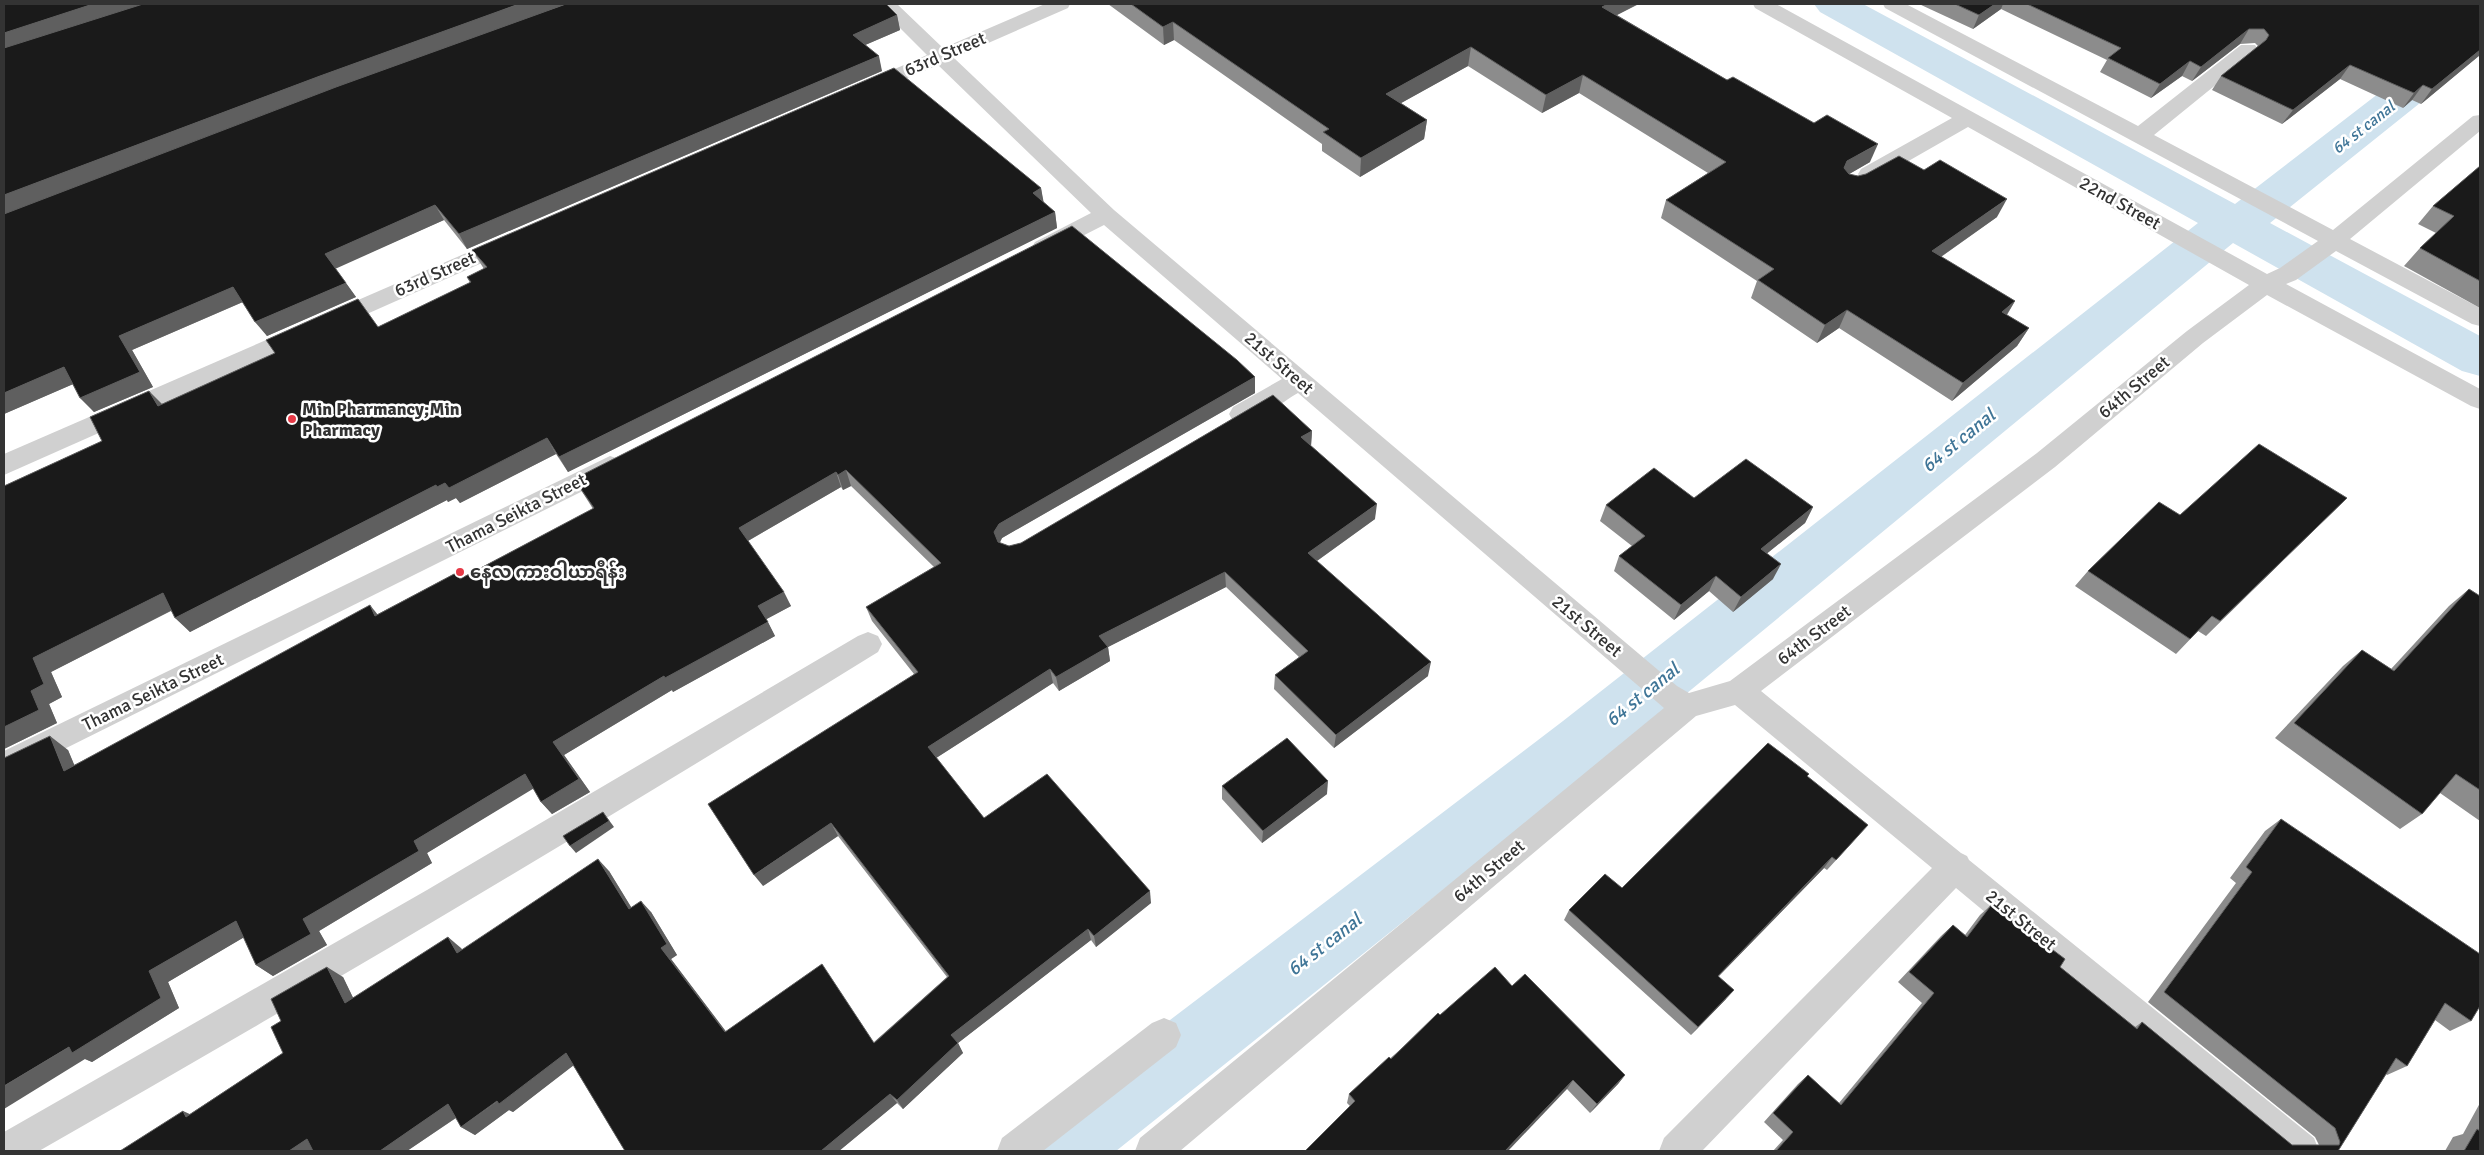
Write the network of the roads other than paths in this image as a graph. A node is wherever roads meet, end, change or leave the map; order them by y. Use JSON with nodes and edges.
{"nodes":[{"id":1,"x":886,"y":4,"type":"edge"},
{"id":2,"x":1061,"y":4,"type":"edge"},
{"id":3,"x":1762,"y":4,"type":"edge"},
{"id":4,"x":1892,"y":4,"type":"edge"},
{"id":5,"x":2248,"y":49,"type":"edge"},
{"id":6,"x":942,"y":56,"type":"junction"},
{"id":7,"x":851,"y":95,"type":"edge"},
{"id":8,"x":1968,"y":118,"type":"junction"},
{"id":9,"x":2480,"y":121,"type":"edge"},
{"id":10,"x":2140,"y":136,"type":"junction"},
{"id":11,"x":1849,"y":186,"type":"edge"},
{"id":12,"x":1106,"y":215,"type":"junction"},
{"id":13,"x":533,"y":232,"type":"edge"},
{"id":14,"x":2330,"y":245,"type":"junction"},
{"id":15,"x":1019,"y":259,"type":"edge"},
{"id":16,"x":2277,"y":279,"type":"junction"},
{"id":17,"x":2480,"y":318,"type":"edge"},
{"id":18,"x":1299,"y":381,"type":"junction"},
{"id":19,"x":2480,"y":400,"type":"edge"},
{"id":20,"x":1224,"y":425,"type":"edge"},
{"id":21,"x":635,"y":454,"type":"edge"},
{"id":22,"x":4,"y":465,"type":"edge"},
{"id":23,"x":868,"y":644,"type":"dead end"},
{"id":24,"x":1739,"y":691,"type":"junction"},
{"id":25,"x":1677,"y":700,"type":"junction"},
{"id":26,"x":4,"y":766,"type":"edge"},
{"id":27,"x":1956,"y":866,"type":"junction"},
{"id":28,"x":1164,"y":1035,"type":"dead end"},
{"id":29,"x":5,"y":1151,"type":"edge"},
{"id":30,"x":1016,"y":1151,"type":"edge"},
{"id":31,"x":1153,"y":1151,"type":"edge"},
{"id":32,"x":1677,"y":1151,"type":"edge"},
{"id":33,"x":2302,"y":1151,"type":"edge"}],
"edges":[{"from":1,"to":6,"type":"street","name":"21st Street"},
{"from":2,"to":6,"type":"street","name":"63rd Street"},
{"from":3,"to":8,"type":"street","name":"22nd Street"},
{"from":4,"to":10,"type":"street"},
{"from":5,"to":10,"type":"street"},
{"from":6,"to":7,"type":"street","name":"63rd Street"},
{"from":6,"to":12,"type":"street","name":"21st Street"},
{"from":8,"to":11,"type":"street"},
{"from":8,"to":16,"type":"street","name":"22nd Street"},
{"from":9,"to":14,"type":"street","name":"64th Street"},
{"from":10,"to":14,"type":"street"},
{"from":12,"to":15,"type":"street"},
{"from":12,"to":18,"type":"street","name":"21st Street"},
{"from":13,"to":22,"type":"street","name":"63rd Street"},
{"from":14,"to":16,"type":"street","name":"64th Street"},
{"from":14,"to":17,"type":"street"},
{"from":16,"to":19,"type":"street","name":"22nd Street"},
{"from":16,"to":24,"type":"street","name":"64th Street"},
{"from":18,"to":20,"type":"street"},
{"from":18,"to":25,"type":"street","name":"21st Street"},
{"from":21,"to":26,"type":"street","name":"Thama Seikta Street"},
{"from":23,"to":29,"type":"street"},
{"from":24,"to":25,"type":"street","name":"64th Street"},
{"from":24,"to":27,"type":"street","name":"21st Street"},
{"from":25,"to":31,"type":"street","name":"64th Street"},
{"from":27,"to":32,"type":"street"},
{"from":27,"to":33,"type":"street","name":"21st Street"},
{"from":28,"to":30,"type":"street"}]}
